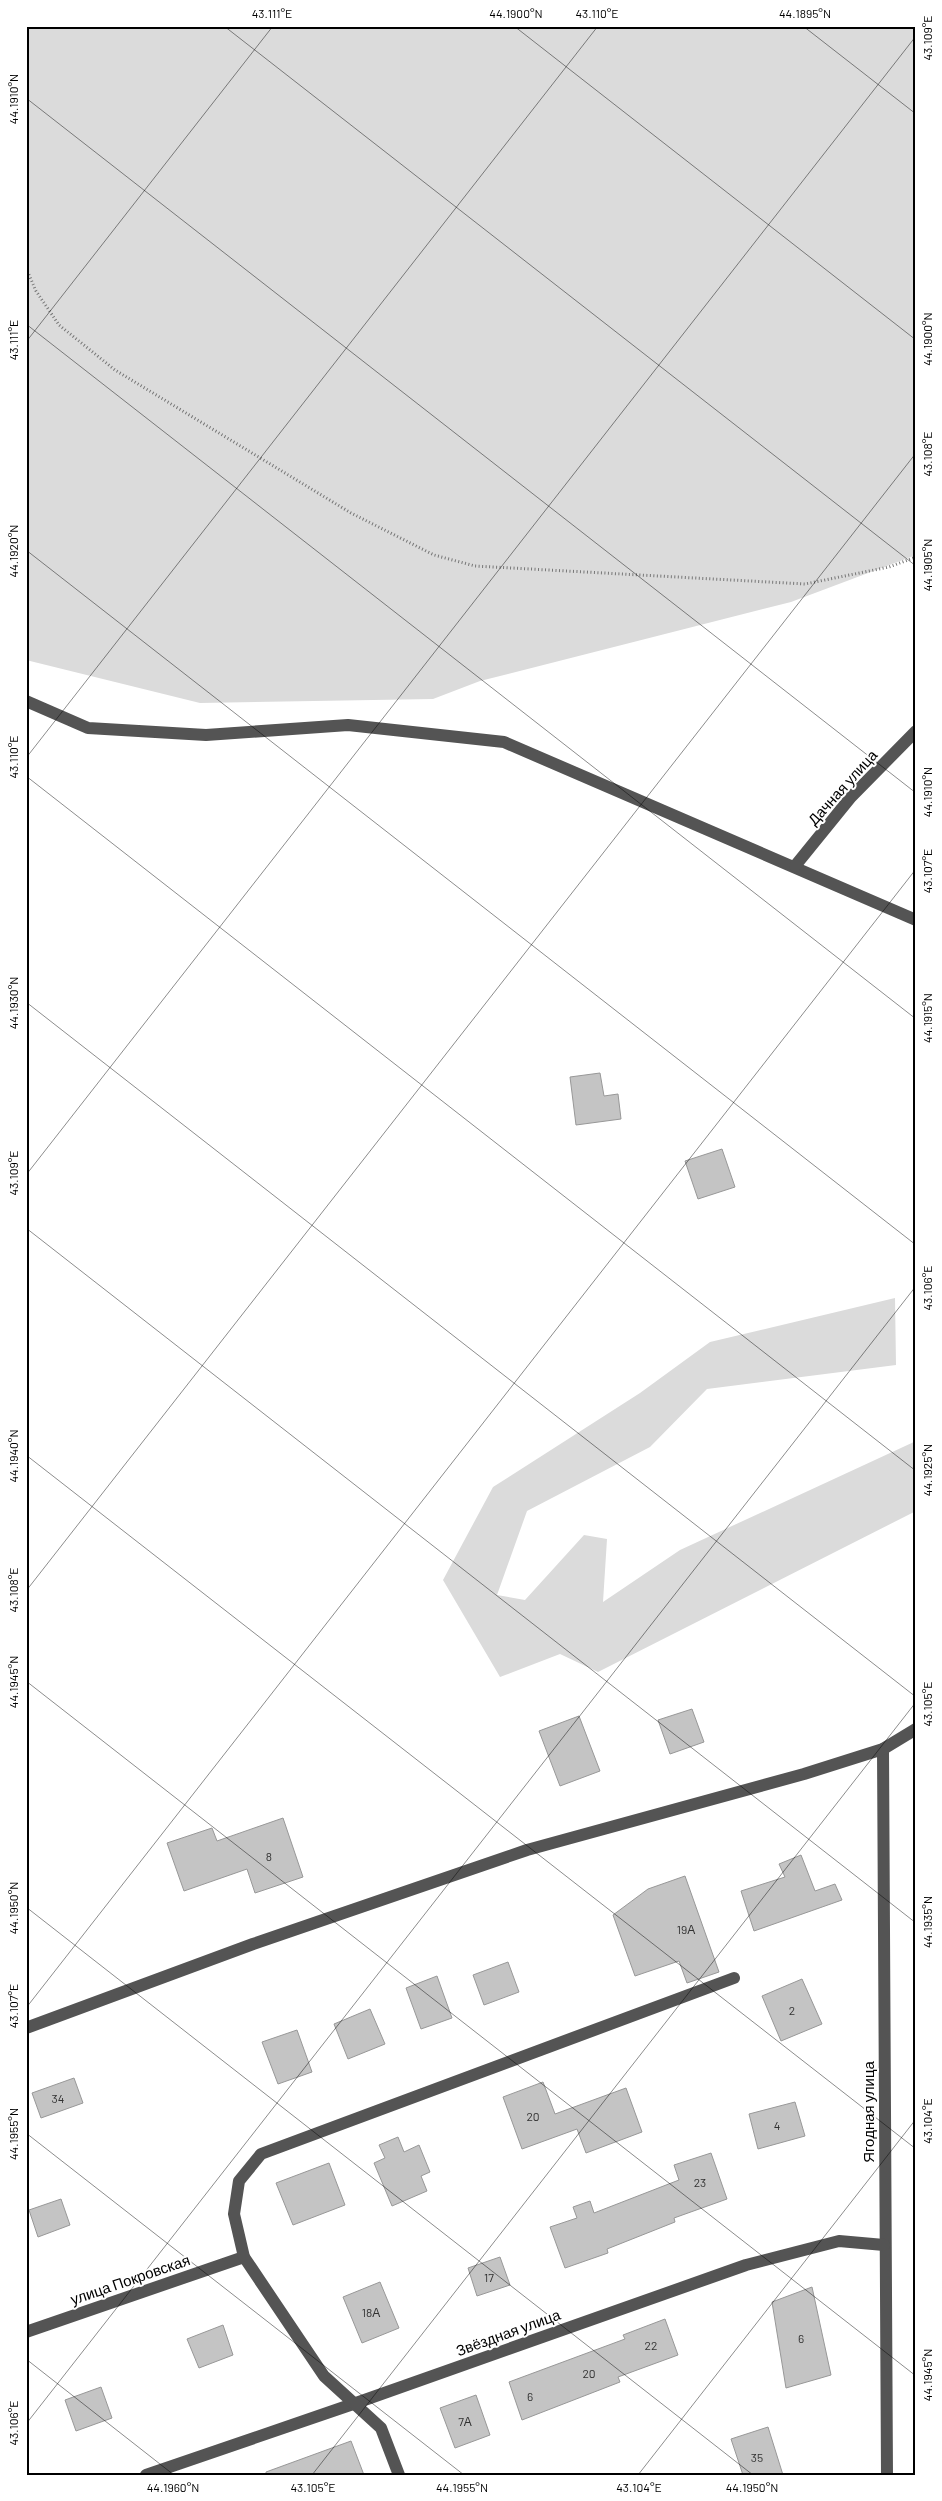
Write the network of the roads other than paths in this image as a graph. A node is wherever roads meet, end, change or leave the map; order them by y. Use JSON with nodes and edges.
{"nodes":[{"id":1,"x":26,"y":701,"type":"edge"},
{"id":2,"x":916,"y":731,"type":"edge"},
{"id":3,"x":795,"y":866,"type":"junction"},
{"id":4,"x":916,"y":920,"type":"edge"},
{"id":5,"x":916,"y":1728,"type":"edge"},
{"id":6,"x":883,"y":1749,"type":"junction"},
{"id":7,"x":734,"y":1978,"type":"dead end"},
{"id":8,"x":26,"y":2028,"type":"edge"},
{"id":9,"x":884,"y":2245,"type":"junction"},
{"id":10,"x":244,"y":2257,"type":"junction"},
{"id":11,"x":26,"y":2332,"type":"edge"},
{"id":12,"x":356,"y":2403,"type":"junction"},
{"id":13,"x":146,"y":2475,"type":"edge"},
{"id":14,"x":399,"y":2475,"type":"edge"},
{"id":15,"x":887,"y":2475,"type":"edge"}],
"edges":[{"from":1,"to":3,"type":"street"},
{"from":2,"to":3,"type":"street","name":"Дачная улица"},
{"from":3,"to":4,"type":"street"},
{"from":5,"to":6,"type":"street"},
{"from":6,"to":8,"type":"street"},
{"from":6,"to":9,"type":"street","name":"Ягодная улица"},
{"from":7,"to":10,"type":"street"},
{"from":9,"to":12,"type":"street","name":"Звёздная улица"},
{"from":9,"to":15,"type":"street","name":"Ягодная улица"},
{"from":10,"to":11,"type":"street","name":"улица Покровская"},
{"from":10,"to":12,"type":"street"},
{"from":12,"to":13,"type":"street","name":"Звёздная улица"},
{"from":12,"to":14,"type":"street"}]}
